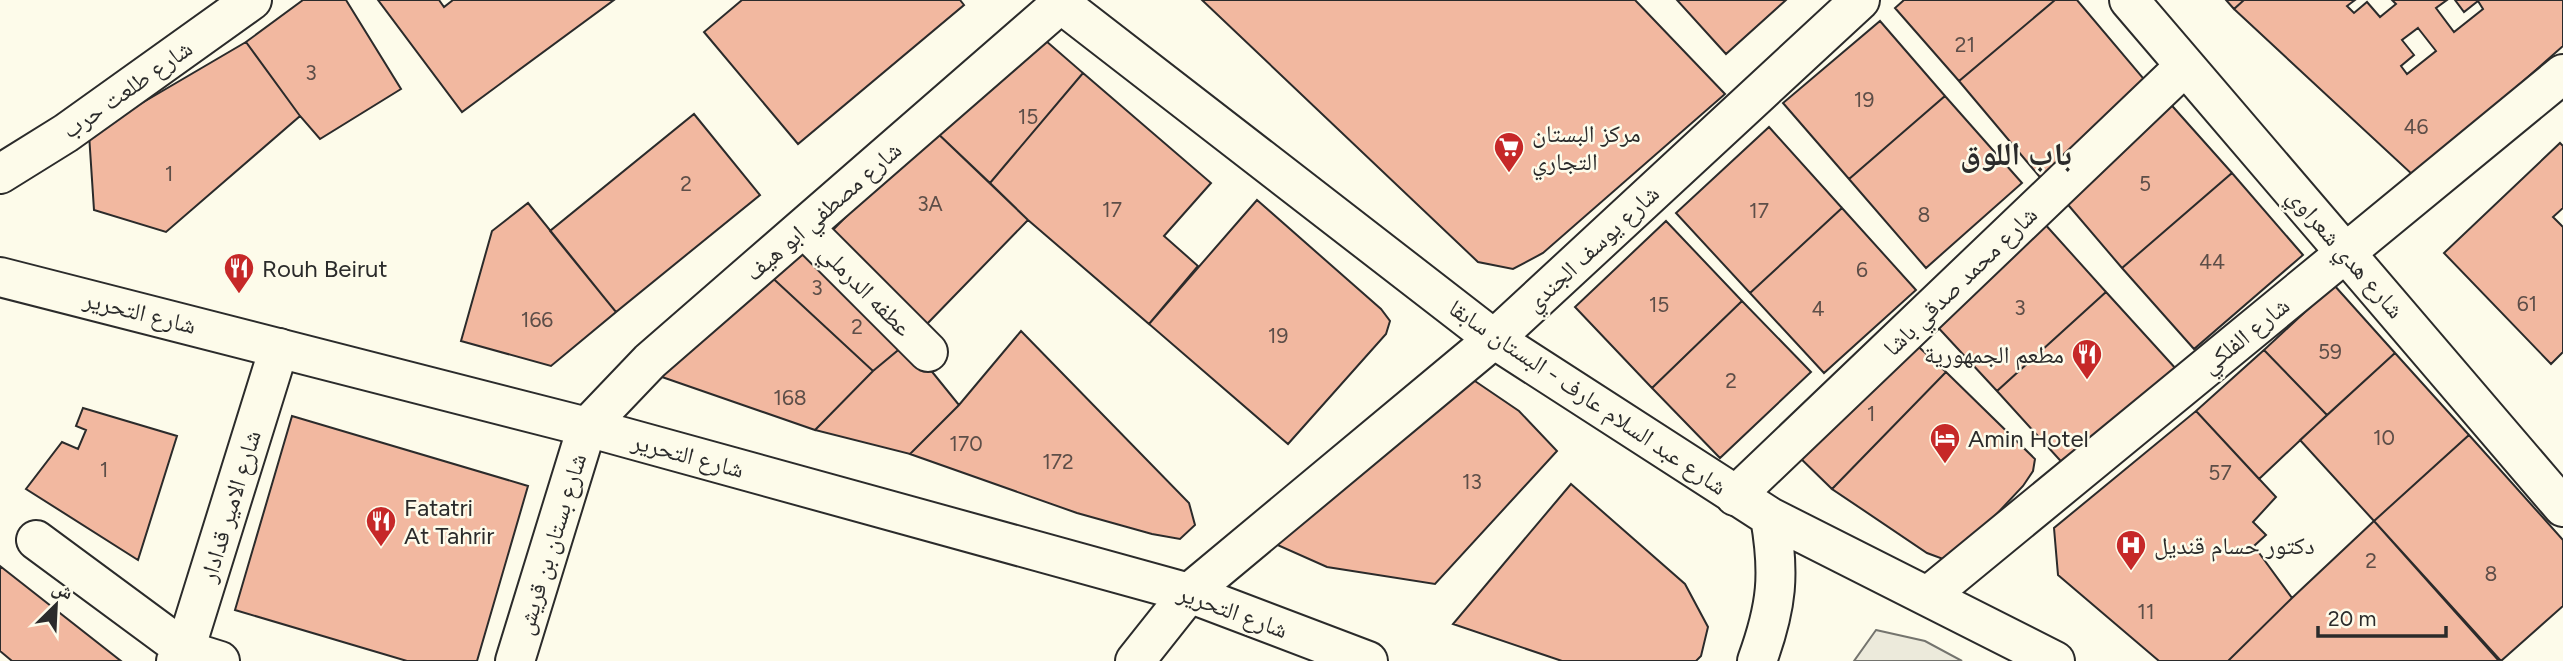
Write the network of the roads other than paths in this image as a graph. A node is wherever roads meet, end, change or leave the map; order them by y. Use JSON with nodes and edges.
{"nodes":[{"id":1,"x":251,"y":0,"type":"edge"},
{"id":2,"x":1860,"y":0,"type":"edge"},
{"id":3,"x":2129,"y":0,"type":"edge"},
{"id":4,"x":1060,"y":1,"type":"edge"},
{"id":5,"x":2185,"y":66,"type":"junction"},
{"id":6,"x":2563,"y":74,"type":"edge"},
{"id":7,"x":0,"y":174,"type":"edge"},
{"id":8,"x":804,"y":228,"type":"junction"},
{"id":9,"x":2345,"y":253,"type":"junction"},
{"id":10,"x":0,"y":277,"type":"edge"},
{"id":11,"x":1494,"y":339,"type":"junction"},
{"id":12,"x":279,"y":348,"type":"junction"},
{"id":13,"x":928,"y":352,"type":"dead end"},
{"id":14,"x":587,"y":427,"type":"junction"},
{"id":15,"x":1735,"y":496,"type":"junction"},
{"id":16,"x":2563,"y":507,"type":"edge"},
{"id":17,"x":1770,"y":517,"type":"junction"},
{"id":18,"x":36,"y":540,"type":"dead end"},
{"id":19,"x":1189,"y":593,"type":"junction"},
{"id":20,"x":1928,"y":596,"type":"junction"},
{"id":21,"x":193,"y":657,"type":"edge"},
{"id":22,"x":515,"y":661,"type":"edge"},
{"id":23,"x":1135,"y":661,"type":"edge"},
{"id":24,"x":1368,"y":661,"type":"edge"},
{"id":25,"x":1757,"y":661,"type":"edge"},
{"id":26,"x":2055,"y":661,"type":"edge"}],
"edges":[{"from":1,"to":7,"type":"street","name":"شارع طلعت حرب"},
{"from":2,"to":11,"type":"street","name":"شارع يوسف الجندي"},
{"from":3,"to":5,"type":"street","name":"شارع هدي شعراوي"},
{"from":4,"to":8,"type":"street","name":"شارع مصطفي ابو هيف"},
{"from":4,"to":11,"type":"street","name":"شارع عبد السلام عارف - البستان سابقا"},
{"from":5,"to":9,"type":"street","name":"شارع هدي شعراوي"},
{"from":5,"to":15,"type":"street","name":"شارع محمد صدقي باشا"},
{"from":6,"to":9,"type":"street","name":"شارع الفلكي"},
{"from":8,"to":13,"type":"street","name":"عطفه الدرملي"},
{"from":8,"to":14,"type":"street","name":"شارع مصطفي ابو هيف"},
{"from":9,"to":16,"type":"street","name":"شارع هدي شعراوي"},
{"from":9,"to":20,"type":"street","name":"شارع الفلكي"},
{"from":10,"to":12,"type":"street","name":"شارع التحرير"},
{"from":11,"to":15,"type":"street","name":"شارع عبد السلام عارف - البستان سابقا"},
{"from":11,"to":19,"type":"street","name":"شارع يوسف الجندي"},
{"from":12,"to":14,"type":"street","name":"شارع التحرير"},
{"from":12,"to":21,"type":"street","name":"شارع الامير قدادار"},
{"from":14,"to":19,"type":"street","name":"شارع التحرير"},
{"from":14,"to":22,"type":"street","name":"شارع بستان بن قريش"},
{"from":15,"to":17,"type":"street","name":"شارع عبد السلام عارف - البستان سابقا"},
{"from":17,"to":20,"type":"street","name":"شارع عبد السلام عارف - البستان سابقا"},
{"from":17,"to":25,"type":"street"},
{"from":18,"to":21,"type":"street"},
{"from":19,"to":23,"type":"street","name":"شارع يوسف الجندي"},
{"from":19,"to":24,"type":"street","name":"شارع التحرير"},
{"from":20,"to":26,"type":"street","name":"شارع عبد السلام عارف - البستان سابقا"}]}
